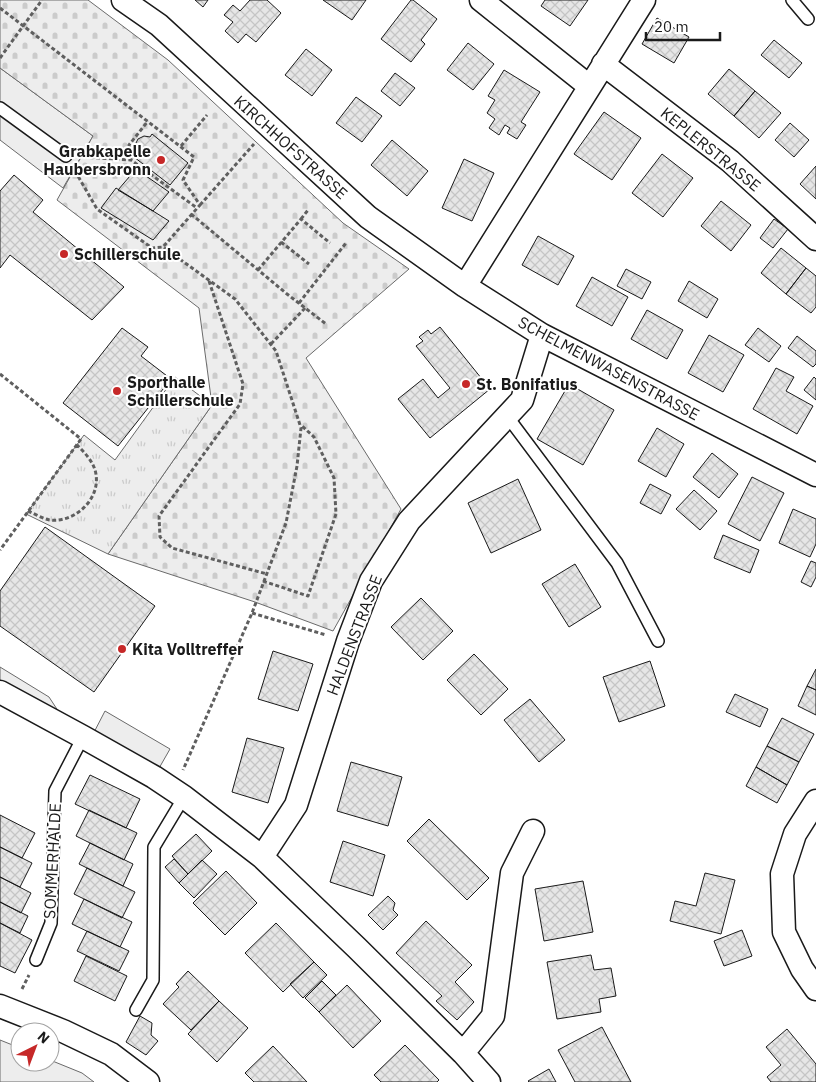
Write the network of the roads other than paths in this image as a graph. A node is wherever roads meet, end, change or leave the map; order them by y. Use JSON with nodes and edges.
{"nodes":[{"id":1,"x":123,"y":0,"type":"edge"},
{"id":2,"x":481,"y":0,"type":"edge"},
{"id":3,"x":644,"y":0,"type":"edge"},
{"id":4,"x":792,"y":0,"type":"edge"},
{"id":5,"x":808,"y":20,"type":"dead end"},
{"id":6,"x":603,"y":64,"type":"junction"},
{"id":7,"x":589,"y":86,"type":"junction"},
{"id":8,"x":0,"y":108,"type":"edge"},
{"id":9,"x":66,"y":156,"type":"road end"},
{"id":10,"x":816,"y":239,"type":"edge"},
{"id":11,"x":465,"y":286,"type":"junction"},
{"id":12,"x":542,"y":335,"type":"junction"},
{"id":13,"x":507,"y":416,"type":"junction"},
{"id":14,"x":816,"y":475,"type":"edge"},
{"id":15,"x":658,"y":641,"type":"dead end"},
{"id":16,"x":0,"y":692,"type":"edge"},
{"id":17,"x":83,"y":737,"type":"junction"},
{"id":18,"x":179,"y":794,"type":"junction"},
{"id":19,"x":816,"y":801,"type":"edge"},
{"id":20,"x":533,"y":831,"type":"dead end"},
{"id":21,"x":262,"y":857,"type":"junction"},
{"id":22,"x":36,"y":960,"type":"dead end"},
{"id":23,"x":816,"y":989,"type":"edge"},
{"id":24,"x":0,"y":1006,"type":"edge"},
{"id":25,"x":136,"y":1010,"type":"dead end"},
{"id":26,"x":463,"y":1053,"type":"junction"},
{"id":27,"x":148,"y":1082,"type":"edge"},
{"id":28,"x":489,"y":1082,"type":"edge"}],
"edges":[{"from":1,"to":11,"type":"street","name":"KIRCHHOFSTRASSE"},
{"from":2,"to":7,"type":"street"},
{"from":3,"to":6,"type":"street"},
{"from":4,"to":5,"type":"lane"},
{"from":6,"to":7,"type":"street"},
{"from":6,"to":10,"type":"street","name":"KEPLERSTRASSE"},
{"from":7,"to":11,"type":"street"},
{"from":8,"to":9,"type":"lane"},
{"from":11,"to":12,"type":"street","name":"SCHELMENWASENSTRASSE"},
{"from":12,"to":13,"type":"street","name":"HALDENSTRASSE"},
{"from":12,"to":14,"type":"street","name":"SCHELMENWASENSTRASSE"},
{"from":13,"to":15,"type":"lane"},
{"from":13,"to":21,"type":"street","name":"HALDENSTRASSE"},
{"from":16,"to":17,"type":"street"},
{"from":17,"to":18,"type":"street"},
{"from":17,"to":22,"type":"lane","name":"SOMMERHALDE"},
{"from":18,"to":21,"type":"street"},
{"from":18,"to":25,"type":"lane"},
{"from":19,"to":23,"type":"street"},
{"from":20,"to":26,"type":"street"},
{"from":21,"to":26,"type":"street"},
{"from":24,"to":27,"type":"street"},
{"from":26,"to":28,"type":"street"}]}
